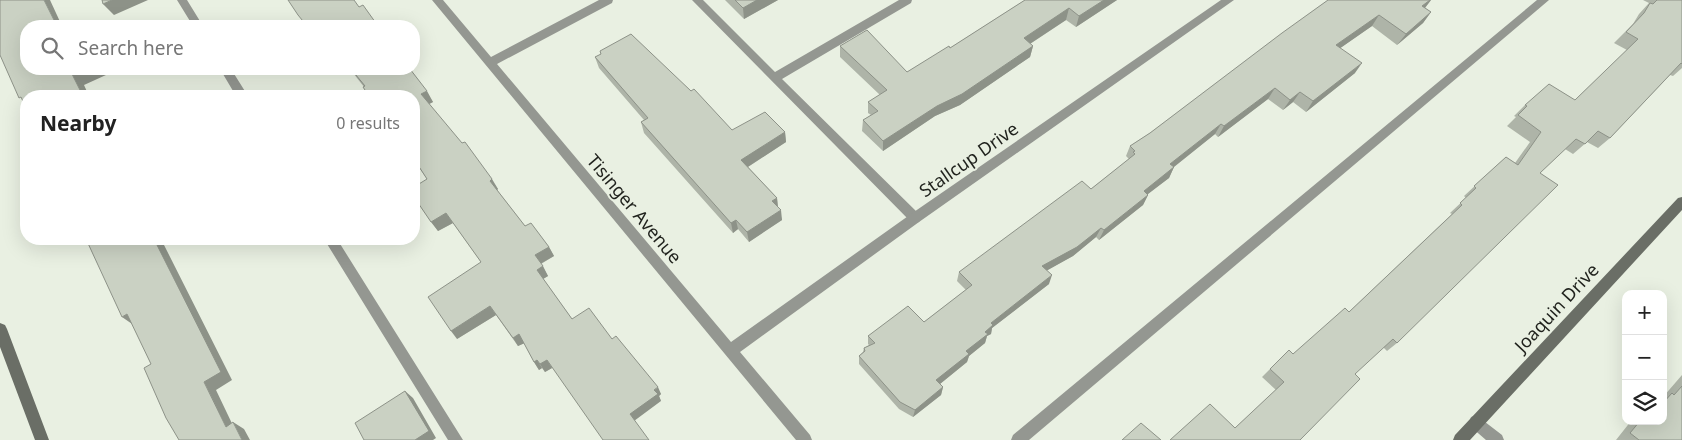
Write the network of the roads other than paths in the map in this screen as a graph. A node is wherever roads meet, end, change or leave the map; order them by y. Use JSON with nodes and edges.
{"nodes":[{"id":1,"x":182,"y":0,"type":"edge"},
{"id":2,"x":437,"y":0,"type":"edge"},
{"id":3,"x":608,"y":0,"type":"edge"},
{"id":4,"x":697,"y":0,"type":"edge"},
{"id":5,"x":907,"y":0,"type":"edge"},
{"id":6,"x":1229,"y":0,"type":"edge"},
{"id":7,"x":1544,"y":0,"type":"edge"},
{"id":8,"x":194,"y":20,"type":"edge"},
{"id":9,"x":489,"y":63,"type":"junction"},
{"id":10,"x":229,"y":75,"type":"edge"},
{"id":11,"x":774,"y":78,"type":"junction"},
{"id":12,"x":238,"y":90,"type":"edge"},
{"id":13,"x":1682,"y":202,"type":"edge"},
{"id":14,"x":915,"y":218,"type":"junction"},
{"id":15,"x":334,"y":245,"type":"edge"},
{"id":16,"x":0,"y":329,"type":"edge"},
{"id":17,"x":731,"y":350,"type":"junction"},
{"id":18,"x":1476,"y":422,"type":"junction"},
{"id":19,"x":42,"y":440,"type":"edge"},
{"id":20,"x":456,"y":440,"type":"edge"},
{"id":21,"x":805,"y":440,"type":"edge"},
{"id":22,"x":1018,"y":440,"type":"edge"},
{"id":23,"x":1460,"y":440,"type":"edge"},
{"id":24,"x":1497,"y":440,"type":"edge"}],
"edges":[{"from":1,"to":8,"type":"street"},
{"from":2,"to":9,"type":"street","name":"Tisinger Avenue"},
{"from":3,"to":9,"type":"street"},
{"from":4,"to":11,"type":"street"},
{"from":5,"to":11,"type":"street"},
{"from":6,"to":14,"type":"street","name":"Stallcup Drive"},
{"from":7,"to":22,"type":"street"},
{"from":9,"to":17,"type":"street","name":"Tisinger Avenue"},
{"from":10,"to":12,"type":"street"},
{"from":11,"to":14,"type":"street"},
{"from":13,"to":18,"type":"street","name":"Joaquin Drive"},
{"from":14,"to":17,"type":"street","name":"Stallcup Drive"},
{"from":15,"to":20,"type":"street"},
{"from":16,"to":19,"type":"street"},
{"from":17,"to":21,"type":"street","name":"Tisinger Avenue"},
{"from":18,"to":23,"type":"street","name":"Joaquin Drive"},
{"from":18,"to":24,"type":"street"}]}
